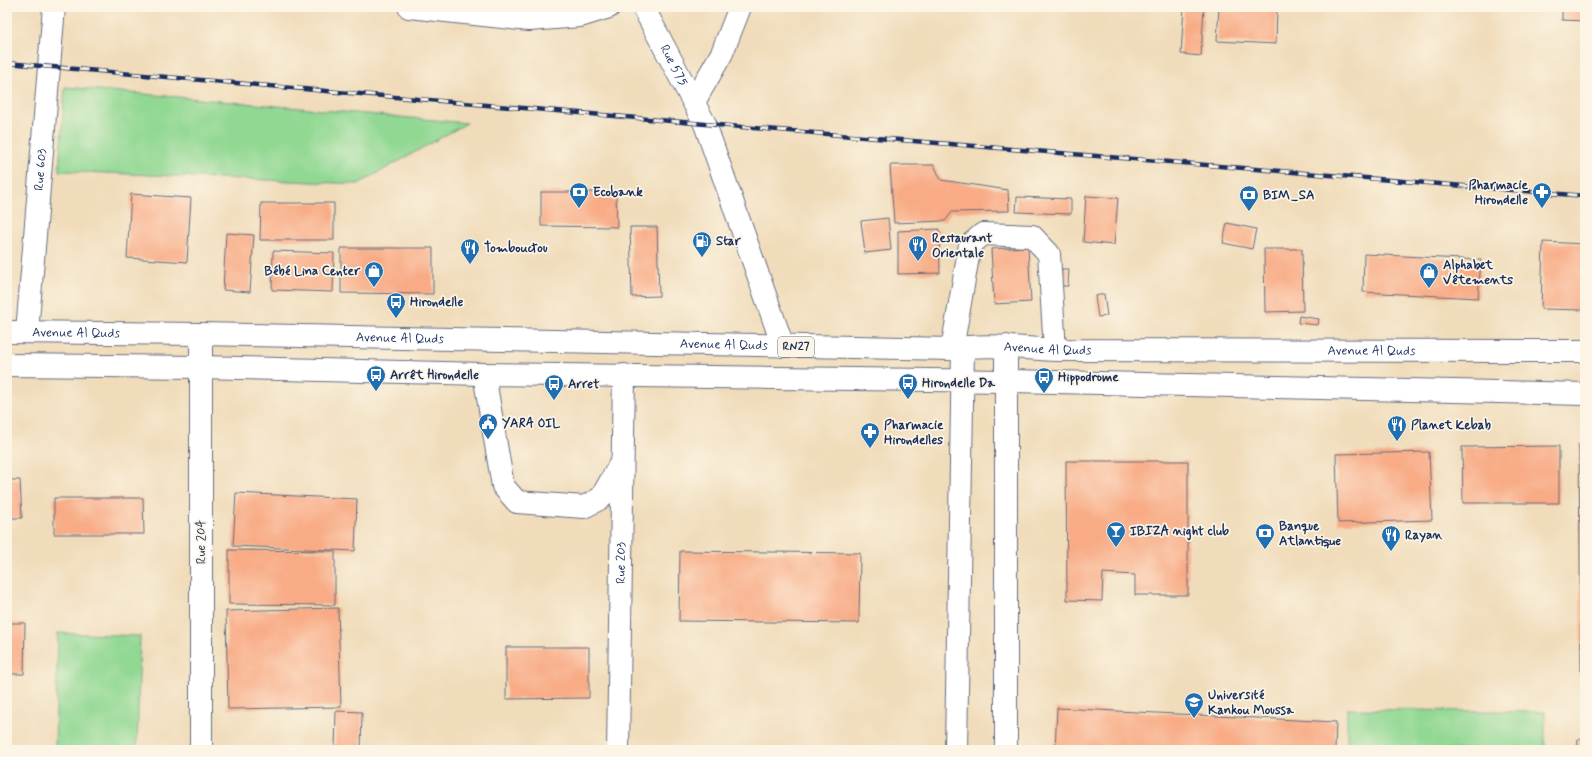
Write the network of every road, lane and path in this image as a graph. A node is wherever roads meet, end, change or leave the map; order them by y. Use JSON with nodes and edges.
{"nodes":[{"id":1,"x":54,"y":7,"type":"edge"},
{"id":2,"x":409,"y":7,"type":"edge"},
{"id":3,"x":610,"y":7,"type":"edge"},
{"id":4,"x":643,"y":7,"type":"edge"},
{"id":5,"x":740,"y":7,"type":"edge"},
{"id":6,"x":694,"y":102,"type":"junction"},
{"id":7,"x":17,"y":332,"type":"edge"},
{"id":8,"x":200,"y":334,"type":"junction"},
{"id":9,"x":783,"y":346,"type":"junction"},
{"id":10,"x":1006,"y":346,"type":"junction"},
{"id":11,"x":957,"y":348,"type":"junction"},
{"id":12,"x":1055,"y":350,"type":"junction"},
{"id":13,"x":1585,"y":351,"type":"edge"},
{"id":14,"x":7,"y":365,"type":"edge"},
{"id":15,"x":201,"y":367,"type":"junction"},
{"id":16,"x":484,"y":374,"type":"junction"},
{"id":17,"x":624,"y":375,"type":"junction"},
{"id":18,"x":962,"y":380,"type":"junction"},
{"id":19,"x":1006,"y":381,"type":"junction"},
{"id":20,"x":1585,"y":394,"type":"edge"},
{"id":21,"x":622,"y":462,"type":"junction"},
{"id":22,"x":201,"y":750,"type":"edge"},
{"id":23,"x":618,"y":750,"type":"edge"},
{"id":24,"x":956,"y":750,"type":"edge"},
{"id":25,"x":1006,"y":750,"type":"edge"}],
"edges":[{"from":1,"to":7,"type":"main road","name":"Rue 603"},
{"from":2,"to":3,"type":"main road"},
{"from":4,"to":6,"type":"main road","name":"Rue 575"},
{"from":5,"to":6,"type":"main road"},
{"from":6,"to":9,"type":"main road","name":"Rue 575"},
{"from":7,"to":8,"type":"main road","name":"Avenue Al Quds","number":"RN27"},
{"from":8,"to":9,"type":"main road","name":"Avenue Al Quds","number":"RN27"},
{"from":8,"to":15,"type":"main road","name":"Rue 204"},
{"from":9,"to":11,"type":"main road","name":"Avenue Al Quds","number":"RN27"},
{"from":10,"to":11,"type":"main road","name":"Avenue Al Quds","number":"RN27"},
{"from":10,"to":12,"type":"main road","name":"Avenue Al Quds","number":"RN27"},
{"from":10,"to":19,"type":"main road"},
{"from":11,"to":12,"type":"main road"},
{"from":11,"to":18,"type":"main road"},
{"from":12,"to":13,"type":"main road","name":"Avenue Al Quds","number":"RN27"},
{"from":14,"to":15,"type":"main road"},
{"from":15,"to":16,"type":"main road"},
{"from":15,"to":22,"type":"main road","name":"Rue 204"},
{"from":16,"to":17,"type":"main road"},
{"from":16,"to":21,"type":"main road"},
{"from":17,"to":18,"type":"main road"},
{"from":17,"to":21,"type":"main road","name":"Rue 203"},
{"from":18,"to":19,"type":"main road"},
{"from":18,"to":24,"type":"main road"},
{"from":19,"to":20,"type":"main road"},
{"from":19,"to":25,"type":"main road"},
{"from":21,"to":23,"type":"main road","name":"Rue 203"}]}
